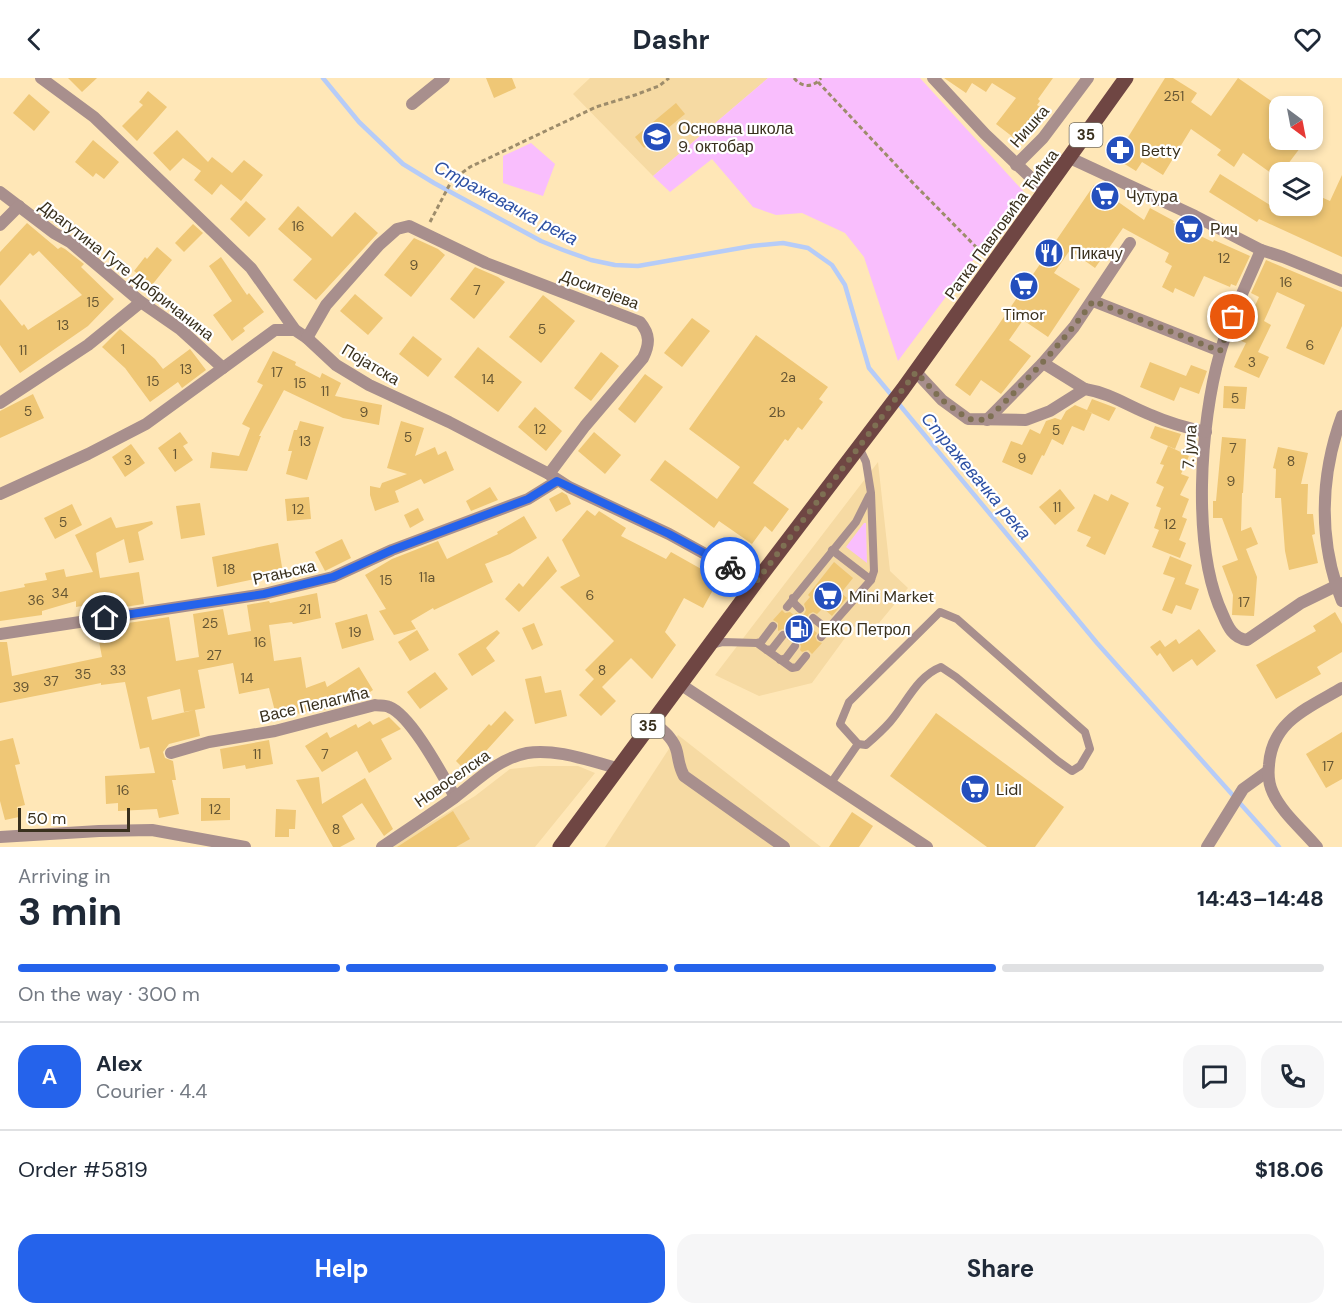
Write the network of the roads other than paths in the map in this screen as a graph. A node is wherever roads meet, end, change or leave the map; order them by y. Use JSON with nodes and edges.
{"nodes":[{"id":1,"x":41,"y":78,"type":"edge"},
{"id":2,"x":444,"y":78,"type":"edge"},
{"id":3,"x":933,"y":78,"type":"edge"},
{"id":4,"x":1088,"y":78,"type":"edge"},
{"id":5,"x":1126,"y":78,"type":"edge"},
{"id":6,"x":412,"y":104,"type":"dead end"},
{"id":7,"x":1070,"y":158,"type":"junction"},
{"id":8,"x":1016,"y":165,"type":"junction"},
{"id":9,"x":0,"y":192,"type":"edge"},
{"id":10,"x":1046,"y":192,"type":"junction"},
{"id":11,"x":19,"y":206,"type":"junction"},
{"id":12,"x":0,"y":225,"type":"edge"},
{"id":13,"x":1130,"y":243,"type":"dead end"},
{"id":14,"x":1261,"y":250,"type":"junction"},
{"id":15,"x":1342,"y":281,"type":"edge"},
{"id":16,"x":1093,"y":301,"type":"junction"},
{"id":17,"x":141,"y":302,"type":"junction"},
{"id":18,"x":295,"y":330,"type":"junction"},
{"id":19,"x":307,"y":338,"type":"junction"},
{"id":20,"x":1220,"y":351,"type":"junction"},
{"id":21,"x":1043,"y":363,"type":"junction"},
{"id":22,"x":223,"y":368,"type":"junction"},
{"id":23,"x":916,"y":372,"type":"junction"},
{"id":24,"x":1085,"y":389,"type":"junction"},
{"id":25,"x":0,"y":403,"type":"edge"},
{"id":26,"x":1342,"y":416,"type":"edge"},
{"id":27,"x":987,"y":420,"type":"junction"},
{"id":28,"x":1206,"y":432,"type":"junction"},
{"id":29,"x":859,"y":447,"type":"junction"},
{"id":30,"x":553,"y":478,"type":"junction"},
{"id":31,"x":871,"y":493,"type":"junction"},
{"id":32,"x":0,"y":494,"type":"edge"},
{"id":33,"x":832,"y":550,"type":"junction"},
{"id":34,"x":871,"y":580,"type":"junction"},
{"id":35,"x":756,"y":582,"type":"junction"},
{"id":36,"x":1339,"y":585,"type":"edge"},
{"id":37,"x":1342,"y":601,"type":"edge"},
{"id":38,"x":794,"y":606,"type":"dead end"},
{"id":39,"x":773,"y":626,"type":"dead end"},
{"id":40,"x":0,"y":634,"type":"edge"},
{"id":41,"x":783,"y":635,"type":"dead end"},
{"id":42,"x":822,"y":636,"type":"dead end"},
{"id":43,"x":756,"y":643,"type":"junction"},
{"id":44,"x":708,"y":646,"type":"junction"},
{"id":45,"x":795,"y":646,"type":"dead end"},
{"id":46,"x":767,"y":650,"type":"junction"},
{"id":47,"x":806,"y":656,"type":"dead end"},
{"id":48,"x":780,"y":660,"type":"junction"},
{"id":49,"x":680,"y":684,"type":"junction"},
{"id":50,"x":1342,"y":688,"type":"edge"},
{"id":51,"x":652,"y":721,"type":"junction"},
{"id":52,"x":858,"y":744,"type":"junction"},
{"id":53,"x":171,"y":753,"type":"dead end"},
{"id":54,"x":1269,"y":765,"type":"junction"},
{"id":55,"x":617,"y":768,"type":"junction"},
{"id":56,"x":831,"y":783,"type":"junction"},
{"id":57,"x":455,"y":797,"type":"junction"},
{"id":58,"x":0,"y":837,"type":"edge"},
{"id":59,"x":245,"y":847,"type":"edge"},
{"id":60,"x":382,"y":847,"type":"edge"},
{"id":61,"x":560,"y":847,"type":"edge"},
{"id":62,"x":784,"y":847,"type":"edge"},
{"id":63,"x":927,"y":847,"type":"edge"},
{"id":64,"x":1207,"y":847,"type":"edge"},
{"id":65,"x":1317,"y":847,"type":"edge"}],
"edges":[{"from":1,"to":18,"type":"street","name":"Појатска"},
{"from":2,"to":6,"type":"street"},
{"from":3,"to":8,"type":"street"},
{"from":4,"to":8,"type":"street","name":"Нишка"},
{"from":5,"to":7,"type":"main road","name":"Ратка Павловића Ћићка","number":"35"},
{"from":7,"to":10,"type":"main road","name":"Ратка Павловића Ћићка","number":"35"},
{"from":7,"to":14,"type":"street"},
{"from":8,"to":10,"type":"street"},
{"from":9,"to":11,"type":"street","name":"Драгутина Гуте Добричанина"},
{"from":10,"to":23,"type":"main road","name":"Ратка Павловића Ћићка","number":"35"},
{"from":11,"to":12,"type":"street"},
{"from":11,"to":17,"type":"street","name":"Драгутина Гуте Добричанина"},
{"from":13,"to":16,"type":"street"},
{"from":14,"to":15,"type":"street"},
{"from":14,"to":20,"type":"street","name":"7. јула"},
{"from":16,"to":20,"type":"street"},
{"from":16,"to":21,"type":"street"},
{"from":17,"to":22,"type":"street","name":"Драгутина Гуте Добричанина"},
{"from":17,"to":25,"type":"street"},
{"from":18,"to":19,"type":"street","name":"Појатска"},
{"from":18,"to":22,"type":"street"},
{"from":19,"to":30,"type":"street","name":"Појатска"},
{"from":19,"to":30,"type":"street","name":"Доситејева"},
{"from":20,"to":28,"type":"street","name":"7. јула"},
{"from":21,"to":24,"type":"street"},
{"from":21,"to":27,"type":"street"},
{"from":22,"to":32,"type":"street"},
{"from":23,"to":27,"type":"street"},
{"from":23,"to":29,"type":"main road","name":"Ратка Павловића Ћићка","number":"35"},
{"from":24,"to":27,"type":"street"},
{"from":24,"to":28,"type":"street"},
{"from":26,"to":36,"type":"street"},
{"from":28,"to":36,"type":"street","name":"7. јула"},
{"from":29,"to":31,"type":"lane"},
{"from":29,"to":35,"type":"main road","number":"35"},
{"from":30,"to":35,"type":"street","name":"Појатска"},
{"from":30,"to":40,"type":"street","name":"Ртањска"},
{"from":31,"to":33,"type":"lane"},
{"from":31,"to":34,"type":"lane"},
{"from":33,"to":34,"type":"lane"},
{"from":33,"to":38,"type":"lane"},
{"from":34,"to":42,"type":"lane"},
{"from":35,"to":44,"type":"main road","number":"35"},
{"from":36,"to":37,"type":"street"},
{"from":39,"to":43,"type":"lane"},
{"from":41,"to":46,"type":"lane"},
{"from":43,"to":44,"type":"lane"},
{"from":43,"to":46,"type":"lane"},
{"from":44,"to":49,"type":"main road","number":"35"},
{"from":45,"to":48,"type":"lane"},
{"from":46,"to":48,"type":"lane"},
{"from":47,"to":48,"type":"lane"},
{"from":49,"to":51,"type":"main road","number":"35"},
{"from":49,"to":56,"type":"street"},
{"from":50,"to":54,"type":"street"},
{"from":51,"to":55,"type":"main road","number":"35"},
{"from":51,"to":62,"type":"street"},
{"from":52,"to":52,"type":"lane"},
{"from":52,"to":56,"type":"lane"},
{"from":53,"to":57,"type":"street","name":"Васе Пелагића"},
{"from":54,"to":64,"type":"street"},
{"from":54,"to":65,"type":"street"},
{"from":55,"to":57,"type":"street","name":"Новоселска"},
{"from":55,"to":61,"type":"main road","number":"35"},
{"from":56,"to":63,"type":"street"},
{"from":57,"to":60,"type":"street","name":"Новоселска"},
{"from":58,"to":59,"type":"street"}]}
